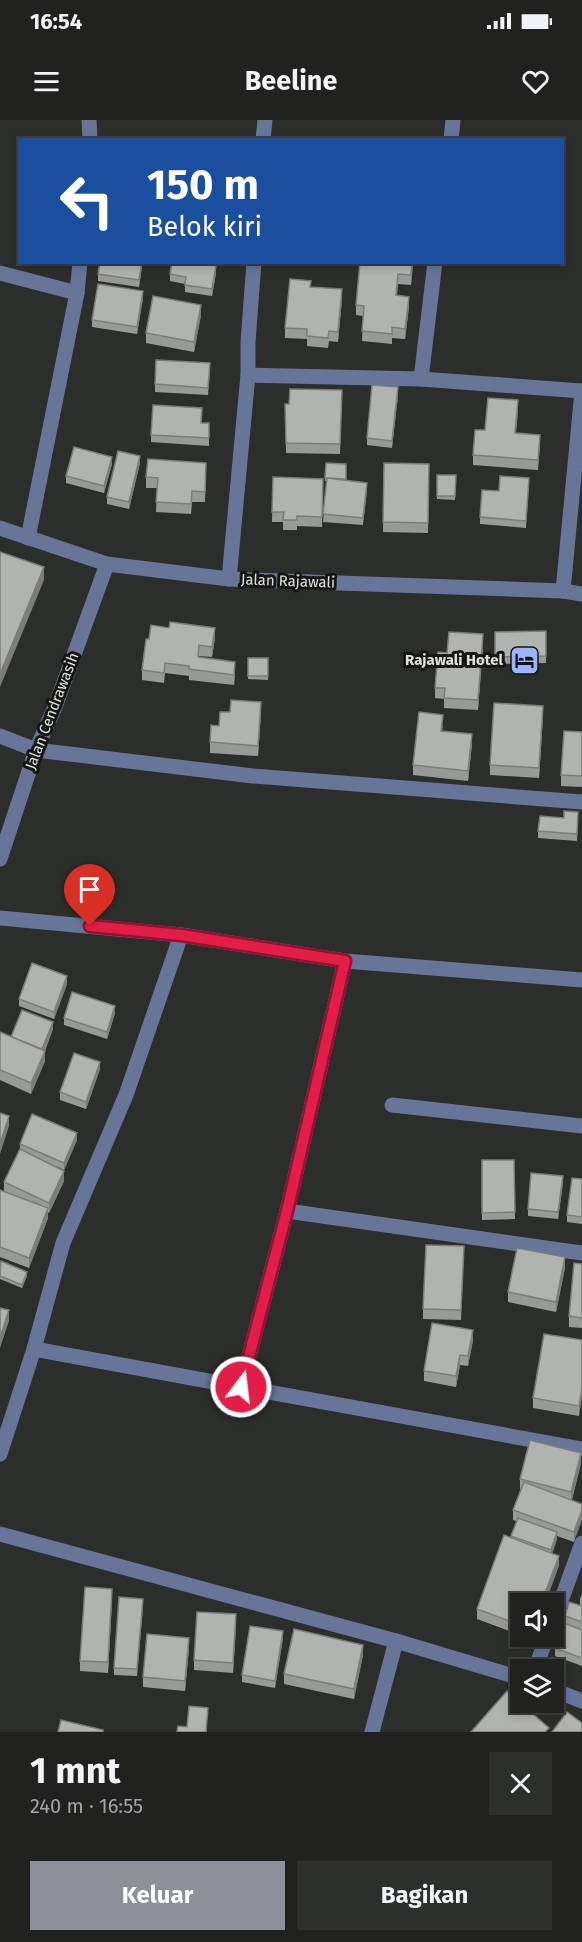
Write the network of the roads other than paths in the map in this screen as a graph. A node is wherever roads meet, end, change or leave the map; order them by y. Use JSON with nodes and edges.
{"nodes":[{"id":1,"x":89,"y":120,"type":"edge"},
{"id":2,"x":265,"y":120,"type":"edge"},
{"id":3,"x":453,"y":120,"type":"edge"},
{"id":4,"x":90,"y":138,"type":"edge"},
{"id":5,"x":263,"y":138,"type":"edge"},
{"id":6,"x":451,"y":138,"type":"edge"},
{"id":7,"x":80,"y":264,"type":"edge"},
{"id":8,"x":254,"y":264,"type":"edge"},
{"id":9,"x":435,"y":264,"type":"edge"},
{"id":10,"x":0,"y":273,"type":"edge"},
{"id":11,"x":76,"y":293,"type":"junction"},
{"id":12,"x":248,"y":375,"type":"junction"},
{"id":13,"x":421,"y":379,"type":"junction"},
{"id":14,"x":582,"y":391,"type":"edge"},
{"id":15,"x":0,"y":528,"type":"edge"},
{"id":16,"x":28,"y":538,"type":"junction"},
{"id":17,"x":107,"y":564,"type":"junction"},
{"id":18,"x":229,"y":579,"type":"junction"},
{"id":19,"x":563,"y":591,"type":"junction"},
{"id":20,"x":582,"y":594,"type":"edge"},
{"id":21,"x":0,"y":736,"type":"edge"},
{"id":22,"x":36,"y":750,"type":"junction"},
{"id":23,"x":582,"y":802,"type":"edge"},
{"id":24,"x":0,"y":859,"type":"edge"},
{"id":25,"x":0,"y":918,"type":"edge"},
{"id":26,"x":181,"y":935,"type":"junction"},
{"id":27,"x":345,"y":961,"type":"junction"},
{"id":28,"x":582,"y":980,"type":"edge"},
{"id":29,"x":392,"y":1106,"type":"dead end"},
{"id":30,"x":582,"y":1126,"type":"edge"},
{"id":31,"x":287,"y":1211,"type":"junction"},
{"id":32,"x":582,"y":1253,"type":"edge"},
{"id":33,"x":34,"y":1349,"type":"junction"},
{"id":34,"x":241,"y":1387,"type":"junction"},
{"id":35,"x":582,"y":1449,"type":"edge"},
{"id":36,"x":0,"y":1454,"type":"edge"},
{"id":37,"x":0,"y":1534,"type":"edge"},
{"id":38,"x":582,"y":1544,"type":"edge"},
{"id":39,"x":564,"y":1593,"type":"edge"},
{"id":40,"x":396,"y":1641,"type":"junction"},
{"id":41,"x":510,"y":1675,"type":"edge"},
{"id":42,"x":564,"y":1694,"type":"edge"},
{"id":43,"x":582,"y":1701,"type":"edge"},
{"id":44,"x":372,"y":1732,"type":"edge"}],
"edges":[{"from":1,"to":4,"type":"street"},
{"from":2,"to":5,"type":"street"},
{"from":3,"to":6,"type":"street"},
{"from":7,"to":11,"type":"street"},
{"from":8,"to":12,"type":"street"},
{"from":9,"to":13,"type":"street"},
{"from":10,"to":11,"type":"street"},
{"from":11,"to":16,"type":"street"},
{"from":12,"to":13,"type":"street"},
{"from":12,"to":18,"type":"street"},
{"from":13,"to":14,"type":"street"},
{"from":14,"to":19,"type":"street"},
{"from":15,"to":16,"type":"street","name":"Jalan Rajawali"},
{"from":16,"to":17,"type":"street","name":"Jalan Rajawali"},
{"from":17,"to":18,"type":"street","name":"Jalan Rajawali"},
{"from":17,"to":22,"type":"street","name":"Jalan Cendrawasih"},
{"from":18,"to":19,"type":"street","name":"Jalan Rajawali"},
{"from":19,"to":20,"type":"street","name":"Jalan Rajawali"},
{"from":21,"to":22,"type":"street"},
{"from":22,"to":23,"type":"street"},
{"from":22,"to":24,"type":"street","name":"Jalan Cendrawasih"},
{"from":25,"to":26,"type":"street"},
{"from":26,"to":27,"type":"street"},
{"from":26,"to":33,"type":"street"},
{"from":27,"to":28,"type":"street"},
{"from":27,"to":31,"type":"street"},
{"from":29,"to":30,"type":"street"},
{"from":31,"to":32,"type":"street"},
{"from":31,"to":34,"type":"street"},
{"from":33,"to":34,"type":"street"},
{"from":33,"to":36,"type":"street"},
{"from":34,"to":35,"type":"street"},
{"from":37,"to":40,"type":"street"},
{"from":38,"to":39,"type":"street"},
{"from":40,"to":41,"type":"street"},
{"from":40,"to":44,"type":"street"},
{"from":42,"to":43,"type":"street"}]}
